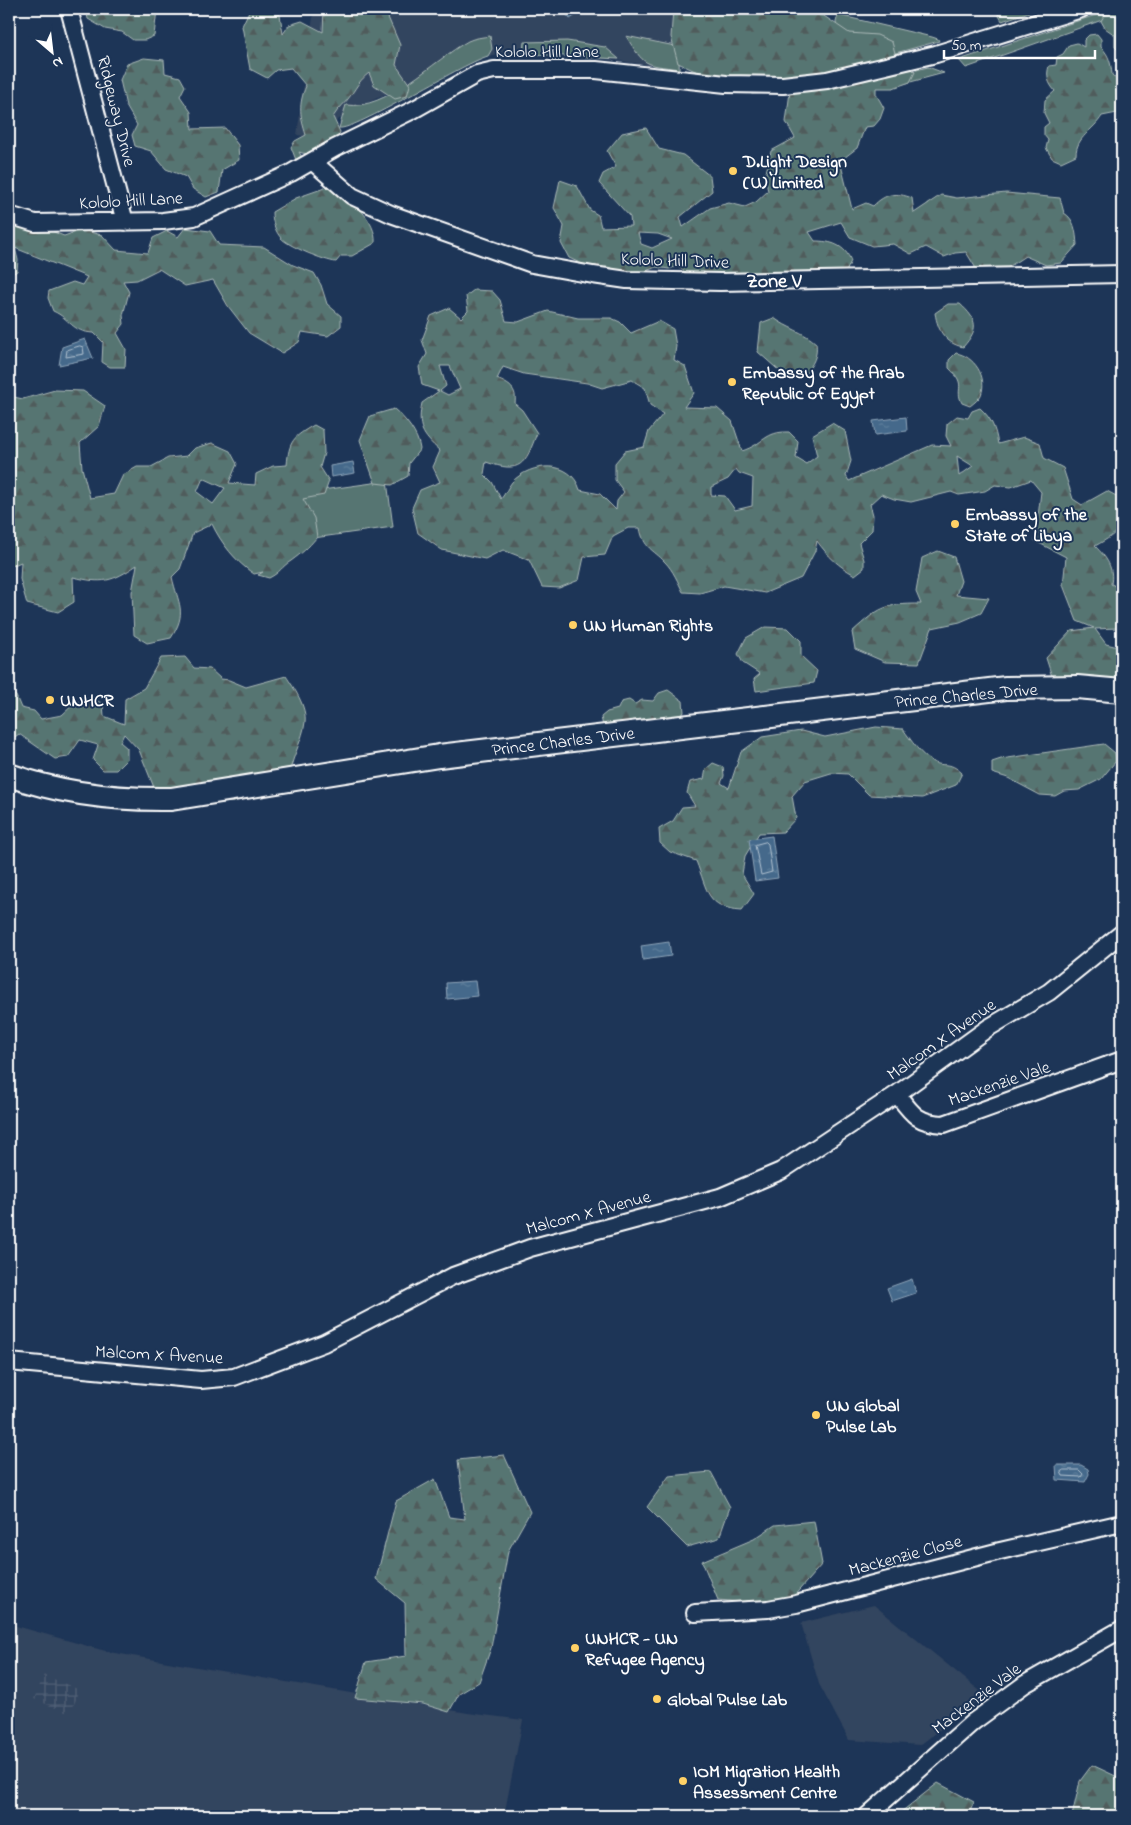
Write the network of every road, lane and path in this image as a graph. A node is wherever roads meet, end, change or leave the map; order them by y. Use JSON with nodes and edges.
{"nodes":[{"id":1,"x":69,"y":9,"type":"edge"},
{"id":2,"x":1081,"y":9,"type":"edge"},
{"id":3,"x":312,"y":161,"type":"junction"},
{"id":4,"x":9,"y":215,"type":"edge"},
{"id":5,"x":125,"y":222,"type":"junction"},
{"id":6,"x":1122,"y":274,"type":"edge"},
{"id":7,"x":1122,"y":691,"type":"edge"},
{"id":8,"x":9,"y":775,"type":"edge"},
{"id":9,"x":1122,"y":933,"type":"edge"},
{"id":10,"x":1122,"y":1060,"type":"edge"},
{"id":11,"x":897,"y":1094,"type":"junction"},
{"id":12,"x":9,"y":1362,"type":"edge"},
{"id":13,"x":1122,"y":1523,"type":"edge"},
{"id":14,"x":695,"y":1613,"type":"dead end"},
{"id":15,"x":1122,"y":1629,"type":"edge"},
{"id":16,"x":867,"y":1816,"type":"edge"}],
"edges":[{"from":1,"to":5,"type":"street","name":"Ridgeway Drive"},
{"from":2,"to":3,"type":"street","name":"Kololo Hill Lane"},
{"from":3,"to":5,"type":"street","name":"Kololo Hill Lane"},
{"from":3,"to":6,"type":"street","name":"Kololo Hill Drive"},
{"from":4,"to":5,"type":"street","name":"Kololo Hill Lane"},
{"from":7,"to":8,"type":"street","name":"Prince Charles Drive"},
{"from":9,"to":11,"type":"street","name":"Malcom X Avenue"},
{"from":10,"to":11,"type":"street","name":"Mackenzie Vale"},
{"from":11,"to":12,"type":"street","name":"Malcom X Avenue"},
{"from":13,"to":14,"type":"street","name":"Mackenzie Close"},
{"from":15,"to":16,"type":"street","name":"Mackenzie Vale"}]}
